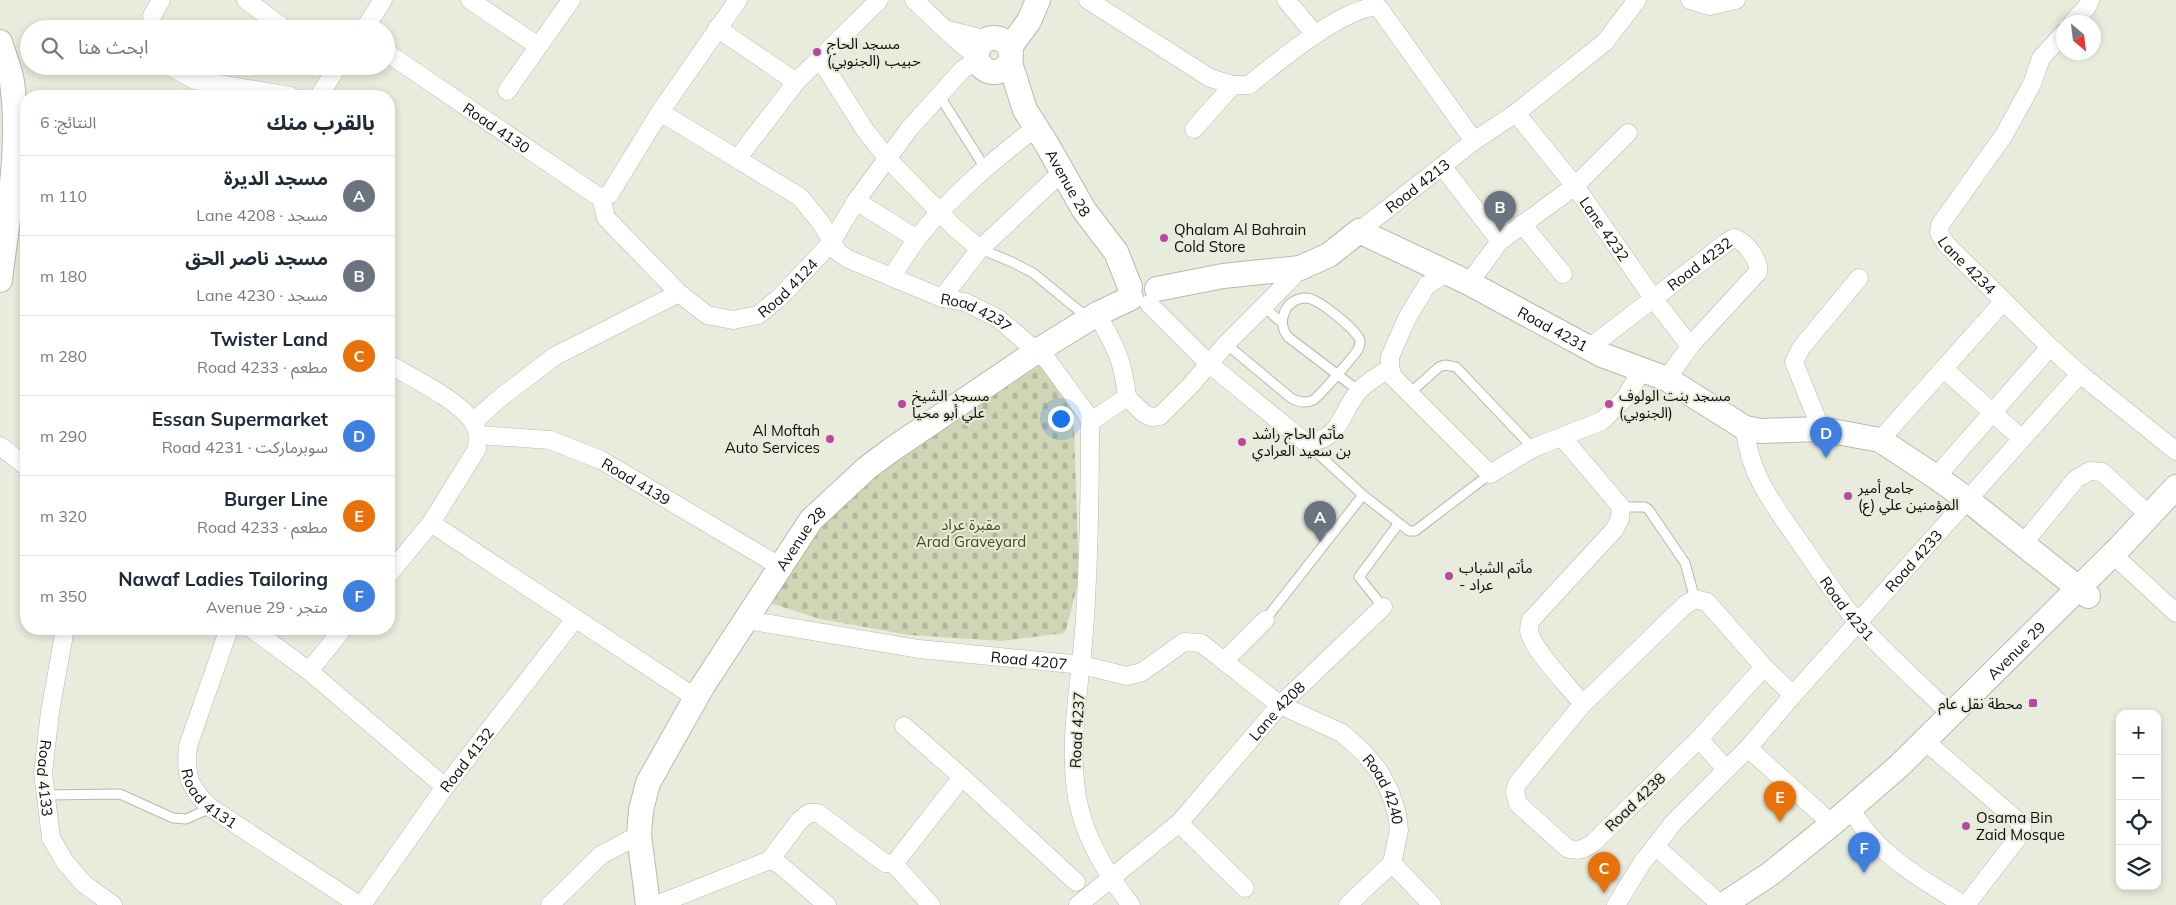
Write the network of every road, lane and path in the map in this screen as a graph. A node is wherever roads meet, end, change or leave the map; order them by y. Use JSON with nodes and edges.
{"nodes":[{"id":1,"x":161,"y":0,"type":"edge"},
{"id":2,"x":246,"y":0,"type":"edge"},
{"id":3,"x":384,"y":0,"type":"edge"},
{"id":4,"x":470,"y":0,"type":"edge"},
{"id":5,"x":571,"y":0,"type":"edge"},
{"id":6,"x":738,"y":0,"type":"edge"},
{"id":7,"x":879,"y":0,"type":"edge"},
{"id":8,"x":914,"y":0,"type":"edge"},
{"id":9,"x":1088,"y":0,"type":"edge"},
{"id":10,"x":1286,"y":0,"type":"edge"},
{"id":11,"x":1637,"y":0,"type":"edge"},
{"id":12,"x":1690,"y":0,"type":"edge"},
{"id":13,"x":1736,"y":0,"type":"edge"},
{"id":14,"x":2090,"y":0,"type":"edge"},
{"id":15,"x":1036,"y":3,"type":"edge"},
{"id":16,"x":2080,"y":15,"type":"edge"},
{"id":17,"x":152,"y":16,"type":"dead end"},
{"id":18,"x":273,"y":20,"type":"edge"},
{"id":19,"x":370,"y":20,"type":"edge"},
{"id":20,"x":717,"y":28,"type":"junction"},
{"id":21,"x":1313,"y":32,"type":"junction"},
{"id":22,"x":0,"y":42,"type":"edge"},
{"id":23,"x":2056,"y":42,"type":"edge"},
{"id":24,"x":538,"y":46,"type":"junction"},
{"id":25,"x":992,"y":56,"type":"junction"},
{"id":26,"x":395,"y":58,"type":"edge"},
{"id":27,"x":820,"y":59,"type":"junction"},
{"id":28,"x":186,"y":75,"type":"edge"},
{"id":29,"x":332,"y":75,"type":"edge"},
{"id":30,"x":796,"y":82,"type":"junction"},
{"id":31,"x":1241,"y":85,"type":"junction"},
{"id":32,"x":254,"y":90,"type":"edge"},
{"id":33,"x":322,"y":90,"type":"edge"},
{"id":34,"x":507,"y":91,"type":"dead end"},
{"id":35,"x":940,"y":95,"type":"junction"},
{"id":36,"x":660,"y":112,"type":"junction"},
{"id":37,"x":1516,"y":113,"type":"junction"},
{"id":38,"x":1030,"y":119,"type":"junction"},
{"id":39,"x":1194,"y":129,"type":"dead end"},
{"id":40,"x":1628,"y":133,"type":"dead end"},
{"id":41,"x":1474,"y":141,"type":"junction"},
{"id":42,"x":20,"y":145,"type":"edge"},
{"id":43,"x":738,"y":158,"type":"junction"},
{"id":44,"x":888,"y":158,"type":"junction"},
{"id":45,"x":20,"y":159,"type":"edge"},
{"id":46,"x":1442,"y":166,"type":"junction"},
{"id":47,"x":984,"y":168,"type":"junction"},
{"id":48,"x":1062,"y":172,"type":"junction"},
{"id":49,"x":1574,"y":186,"type":"junction"},
{"id":50,"x":605,"y":196,"type":"junction"},
{"id":51,"x":856,"y":201,"type":"junction"},
{"id":52,"x":941,"y":212,"type":"junction"},
{"id":53,"x":1522,"y":224,"type":"junction"},
{"id":54,"x":1359,"y":232,"type":"junction"},
{"id":55,"x":917,"y":239,"type":"junction"},
{"id":56,"x":1500,"y":241,"type":"junction"},
{"id":57,"x":832,"y":243,"type":"junction"},
{"id":58,"x":980,"y":249,"type":"junction"},
{"id":59,"x":1300,"y":268,"type":"junction"},
{"id":60,"x":1448,"y":272,"type":"junction"},
{"id":61,"x":1563,"y":274,"type":"dead end"},
{"id":62,"x":891,"y":278,"type":"junction"},
{"id":63,"x":1859,"y":278,"type":"dead end"},
{"id":64,"x":0,"y":280,"type":"edge"},
{"id":65,"x":1469,"y":283,"type":"junction"},
{"id":66,"x":1142,"y":291,"type":"junction"},
{"id":67,"x":679,"y":293,"type":"junction"},
{"id":68,"x":942,"y":298,"type":"junction"},
{"id":69,"x":1653,"y":298,"type":"junction"},
{"id":70,"x":2003,"y":302,"type":"junction"},
{"id":71,"x":1264,"y":307,"type":"junction"},
{"id":72,"x":1093,"y":316,"type":"junction"},
{"id":73,"x":1281,"y":322,"type":"junction"},
{"id":74,"x":1226,"y":344,"type":"junction"},
{"id":75,"x":1690,"y":346,"type":"junction"},
{"id":76,"x":2050,"y":347,"type":"junction"},
{"id":77,"x":1589,"y":348,"type":"junction"},
{"id":78,"x":1037,"y":351,"type":"junction"},
{"id":79,"x":1208,"y":363,"type":"junction"},
{"id":80,"x":395,"y":368,"type":"edge"},
{"id":81,"x":1390,"y":368,"type":"junction"},
{"id":82,"x":1944,"y":369,"type":"junction"},
{"id":83,"x":1641,"y":371,"type":"junction"},
{"id":84,"x":1337,"y":373,"type":"junction"},
{"id":85,"x":2080,"y":374,"type":"junction"},
{"id":86,"x":1667,"y":378,"type":"junction"},
{"id":87,"x":1359,"y":391,"type":"junction"},
{"id":88,"x":1410,"y":392,"type":"junction"},
{"id":89,"x":1128,"y":397,"type":"junction"},
{"id":90,"x":1992,"y":414,"type":"junction"},
{"id":91,"x":1090,"y":422,"type":"junction"},
{"id":92,"x":476,"y":428,"type":"junction"},
{"id":93,"x":1745,"y":428,"type":"junction"},
{"id":94,"x":1821,"y":429,"type":"junction"},
{"id":95,"x":1562,"y":437,"type":"junction"},
{"id":96,"x":2022,"y":439,"type":"junction"},
{"id":97,"x":1880,"y":440,"type":"junction"},
{"id":98,"x":1305,"y":442,"type":"junction"},
{"id":99,"x":0,"y":446,"type":"edge"},
{"id":100,"x":1533,"y":448,"type":"junction"},
{"id":101,"x":2176,"y":451,"type":"edge"},
{"id":102,"x":20,"y":461,"type":"edge"},
{"id":103,"x":1490,"y":474,"type":"junction"},
{"id":104,"x":1936,"y":477,"type":"junction"},
{"id":105,"x":2176,"y":487,"type":"edge"},
{"id":106,"x":1363,"y":495,"type":"junction"},
{"id":107,"x":1968,"y":500,"type":"junction"},
{"id":108,"x":2176,"y":506,"type":"edge"},
{"id":109,"x":1621,"y":507,"type":"junction"},
{"id":110,"x":2150,"y":516,"type":"junction"},
{"id":111,"x":431,"y":523,"type":"junction"},
{"id":112,"x":1398,"y":523,"type":"junction"},
{"id":113,"x":2023,"y":544,"type":"junction"},
{"id":114,"x":2121,"y":562,"type":"junction"},
{"id":115,"x":395,"y":567,"type":"edge"},
{"id":116,"x":781,"y":567,"type":"junction"},
{"id":117,"x":2083,"y":592,"type":"junction"},
{"id":118,"x":1695,"y":599,"type":"junction"},
{"id":119,"x":1383,"y":607,"type":"joint"},
{"id":120,"x":2176,"y":613,"type":"edge"},
{"id":121,"x":575,"y":618,"type":"junction"},
{"id":122,"x":747,"y":620,"type":"junction"},
{"id":123,"x":1264,"y":620,"type":"joint"},
{"id":124,"x":1859,"y":623,"type":"junction"},
{"id":125,"x":64,"y":635,"type":"edge"},
{"id":126,"x":226,"y":635,"type":"edge"},
{"id":127,"x":260,"y":635,"type":"edge"},
{"id":128,"x":338,"y":635,"type":"edge"},
{"id":129,"x":1225,"y":660,"type":"junction"},
{"id":130,"x":1082,"y":665,"type":"junction"},
{"id":131,"x":1764,"y":667,"type":"junction"},
{"id":132,"x":309,"y":671,"type":"junction"},
{"id":133,"x":1793,"y":695,"type":"junction"},
{"id":134,"x":696,"y":698,"type":"junction"},
{"id":135,"x":1583,"y":704,"type":"junction"},
{"id":136,"x":1280,"y":705,"type":"junction"},
{"id":137,"x":1952,"y":715,"type":"junction"},
{"id":138,"x":904,"y":726,"type":"dead end"},
{"id":139,"x":1699,"y":740,"type":"junction"},
{"id":140,"x":1930,"y":744,"type":"junction"},
{"id":141,"x":1748,"y":748,"type":"junction"},
{"id":142,"x":1726,"y":769,"type":"junction"},
{"id":143,"x":962,"y":777,"type":"junction"},
{"id":144,"x":445,"y":787,"type":"junction"},
{"id":145,"x":46,"y":795,"type":"junction"},
{"id":146,"x":211,"y":808,"type":"junction"},
{"id":147,"x":1853,"y":813,"type":"junction"},
{"id":148,"x":1179,"y":823,"type":"junction"},
{"id":149,"x":1832,"y":824,"type":"junction"},
{"id":150,"x":639,"y":835,"type":"junction"},
{"id":151,"x":1654,"y":846,"type":"junction"},
{"id":152,"x":770,"y":860,"type":"junction"},
{"id":153,"x":1392,"y":863,"type":"junction"},
{"id":154,"x":894,"y":864,"type":"junction"},
{"id":155,"x":1112,"y":878,"type":"junction"},
{"id":156,"x":1076,"y":882,"type":"dead end"},
{"id":157,"x":1245,"y":888,"type":"dead end"},
{"id":158,"x":1618,"y":904,"type":"edge"},
{"id":159,"x":113,"y":905,"type":"edge"},
{"id":160,"x":360,"y":905,"type":"edge"},
{"id":161,"x":550,"y":905,"type":"edge"},
{"id":162,"x":648,"y":905,"type":"edge"},
{"id":163,"x":656,"y":905,"type":"edge"},
{"id":164,"x":827,"y":905,"type":"edge"},
{"id":165,"x":931,"y":905,"type":"edge"},
{"id":166,"x":1078,"y":905,"type":"edge"},
{"id":167,"x":1131,"y":905,"type":"edge"},
{"id":168,"x":1348,"y":905,"type":"edge"},
{"id":169,"x":1432,"y":905,"type":"edge"},
{"id":170,"x":1722,"y":905,"type":"edge"},
{"id":171,"x":1741,"y":905,"type":"edge"},
{"id":172,"x":1965,"y":905,"type":"edge"}],
"edges":[{"from":1,"to":17,"type":"street"},
{"from":2,"to":18,"type":"street"},
{"from":3,"to":19,"type":"street"},
{"from":4,"to":24,"type":"street"},
{"from":5,"to":24,"type":"street"},
{"from":6,"to":20,"type":"street"},
{"from":7,"to":27,"type":"street"},
{"from":8,"to":25,"type":"street"},
{"from":9,"to":31,"type":"street"},
{"from":10,"to":21,"type":"street"},
{"from":11,"to":37,"type":"street","name":"Road 4213"},
{"from":12,"to":13,"type":"street"},
{"from":14,"to":16,"type":"street"},
{"from":15,"to":25,"type":"street"},
{"from":20,"to":30,"type":"street"},
{"from":20,"to":36,"type":"street"},
{"from":21,"to":31,"type":"street"},
{"from":21,"to":41,"type":"street"},
{"from":22,"to":42,"type":"street"},
{"from":23,"to":70,"type":"street","name":"Lane 4234"},
{"from":24,"to":34,"type":"street"},
{"from":25,"to":35,"type":"street","name":"Road 4124"},
{"from":25,"to":38,"type":"street","name":"Avenue 28"},
{"from":26,"to":50,"type":"street","name":"Road 4130"},
{"from":27,"to":30,"type":"street"},
{"from":27,"to":44,"type":"street"},
{"from":28,"to":32,"type":"street"},
{"from":29,"to":33,"type":"street"},
{"from":30,"to":43,"type":"street"},
{"from":31,"to":39,"type":"street"},
{"from":35,"to":44,"type":"street","name":"Road 4124"},
{"from":35,"to":47,"type":"lane"},
{"from":36,"to":43,"type":"street","name":"Road 4237"},
{"from":36,"to":50,"type":"street"},
{"from":37,"to":41,"type":"street","name":"Road 4213"},
{"from":37,"to":49,"type":"street","name":"Lane 4232"},
{"from":38,"to":47,"type":"street"},
{"from":38,"to":48,"type":"street","name":"Avenue 28"},
{"from":40,"to":49,"type":"street"},
{"from":41,"to":46,"type":"street","name":"Road 4213"},
{"from":43,"to":57,"type":"street","name":"Road 4237"},
{"from":44,"to":51,"type":"street","name":"Road 4124"},
{"from":44,"to":52,"type":"street"},
{"from":45,"to":64,"type":"street"},
{"from":46,"to":54,"type":"street","name":"Road 4213"},
{"from":46,"to":56,"type":"street"},
{"from":47,"to":52,"type":"street"},
{"from":48,"to":58,"type":"street"},
{"from":48,"to":66,"type":"street","name":"Avenue 28"},
{"from":49,"to":53,"type":"street"},
{"from":49,"to":69,"type":"street","name":"Lane 4232"},
{"from":50,"to":67,"type":"street","name":"Road 4124"},
{"from":51,"to":55,"type":"street"},
{"from":51,"to":57,"type":"street","name":"Road 4124"},
{"from":52,"to":55,"type":"street"},
{"from":52,"to":58,"type":"street"},
{"from":53,"to":56,"type":"street"},
{"from":53,"to":61,"type":"street"},
{"from":54,"to":59,"type":"street","name":"Road 4213"},
{"from":54,"to":60,"type":"street","name":"Road 4231"},
{"from":55,"to":62,"type":"street"},
{"from":56,"to":65,"type":"street"},
{"from":57,"to":62,"type":"street","name":"Road 4237"},
{"from":57,"to":67,"type":"street","name":"Road 4124"},
{"from":58,"to":68,"type":"street"},
{"from":58,"to":72,"type":"lane"},
{"from":59,"to":66,"type":"street","name":"Road 4213"},
{"from":59,"to":71,"type":"street"},
{"from":60,"to":65,"type":"street","name":"Road 4231"},
{"from":60,"to":81,"type":"street"},
{"from":62,"to":68,"type":"street","name":"Road 4237"},
{"from":63,"to":94,"type":"street"},
{"from":65,"to":77,"type":"street","name":"Road 4231"},
{"from":66,"to":72,"type":"street","name":"Avenue 28"},
{"from":66,"to":79,"type":"street"},
{"from":67,"to":92,"type":"street"},
{"from":68,"to":78,"type":"street","name":"Road 4237"},
{"from":69,"to":75,"type":"street","name":"Lane 4232"},
{"from":69,"to":75,"type":"street","name":"Road 4232"},
{"from":69,"to":77,"type":"street","name":"Road 4232"},
{"from":70,"to":76,"type":"street","name":"Lane 4234"},
{"from":70,"to":82,"type":"street"},
{"from":71,"to":73,"type":"lane"},
{"from":71,"to":74,"type":"street"},
{"from":72,"to":78,"type":"street","name":"Avenue 28"},
{"from":72,"to":89,"type":"street"},
{"from":73,"to":84,"type":"lane"},
{"from":73,"to":84,"type":"lane"},
{"from":74,"to":79,"type":"street"},
{"from":74,"to":84,"type":"lane"},
{"from":75,"to":86,"type":"street","name":"Road 4232"},
{"from":76,"to":85,"type":"street","name":"Lane 4234"},
{"from":76,"to":90,"type":"street"},
{"from":77,"to":83,"type":"street","name":"Road 4231"},
{"from":78,"to":91,"type":"street","name":"Road 4237"},
{"from":78,"to":116,"type":"street","name":"Avenue 28"},
{"from":79,"to":89,"type":"street"},
{"from":79,"to":98,"type":"street"},
{"from":80,"to":92,"type":"street"},
{"from":81,"to":87,"type":"street"},
{"from":81,"to":88,"type":"street"},
{"from":82,"to":90,"type":"street"},
{"from":82,"to":97,"type":"street"},
{"from":83,"to":86,"type":"street","name":"Road 4231"},
{"from":83,"to":95,"type":"street"},
{"from":84,"to":87,"type":"lane"},
{"from":85,"to":96,"type":"street","name":"Road 4233"},
{"from":85,"to":101,"type":"street","name":"Lane 4234"},
{"from":86,"to":93,"type":"street","name":"Road 4231"},
{"from":87,"to":98,"type":"street"},
{"from":88,"to":100,"type":"lane"},
{"from":88,"to":103,"type":"street"},
{"from":89,"to":91,"type":"street"},
{"from":90,"to":96,"type":"street"},
{"from":90,"to":104,"type":"street"},
{"from":91,"to":130,"type":"street","name":"Road 4237"},
{"from":92,"to":111,"type":"street"},
{"from":92,"to":116,"type":"street","name":"Road 4139"},
{"from":93,"to":94,"type":"street","name":"Road 4231"},
{"from":93,"to":124,"type":"street","name":"Road 4231"},
{"from":94,"to":97,"type":"street","name":"Road 4231"},
{"from":95,"to":100,"type":"street"},
{"from":95,"to":109,"type":"street"},
{"from":96,"to":107,"type":"street","name":"Road 4233"},
{"from":97,"to":104,"type":"street","name":"Road 4231"},
{"from":98,"to":106,"type":"lane"},
{"from":99,"to":102,"type":"street"},
{"from":100,"to":103,"type":"street"},
{"from":103,"to":112,"type":"lane"},
{"from":104,"to":107,"type":"street","name":"Road 4231"},
{"from":105,"to":110,"type":"street","name":"Avenue 29"},
{"from":106,"to":112,"type":"lane"},
{"from":106,"to":123,"type":"lane"},
{"from":107,"to":113,"type":"street","name":"Road 4231"},
{"from":107,"to":124,"type":"street","name":"Road 4233"},
{"from":108,"to":114,"type":"street","name":"Avenue 29"},
{"from":109,"to":118,"type":"lane"},
{"from":109,"to":135,"type":"street"},
{"from":110,"to":113,"type":"street"},
{"from":110,"to":117,"type":"street","name":"Avenue 29"},
{"from":111,"to":115,"type":"street"},
{"from":111,"to":121,"type":"street"},
{"from":112,"to":119,"type":"lane"},
{"from":113,"to":117,"type":"street","name":"Road 4231"},
{"from":114,"to":117,"type":"street","name":"Avenue 29"},
{"from":114,"to":120,"type":"street"},
{"from":116,"to":122,"type":"street","name":"Avenue 28"},
{"from":117,"to":137,"type":"street","name":"Avenue 29"},
{"from":117,"to":140,"type":"street","name":"Avenue 29"},
{"from":118,"to":131,"type":"street"},
{"from":118,"to":135,"type":"street","name":"Road 4238"},
{"from":119,"to":136,"type":"street","name":"Lane 4208"},
{"from":121,"to":134,"type":"street"},
{"from":121,"to":144,"type":"street","name":"Road 4132"},
{"from":122,"to":130,"type":"street","name":"Road 4207"},
{"from":122,"to":134,"type":"street","name":"Avenue 28"},
{"from":123,"to":129,"type":"street"},
{"from":124,"to":133,"type":"street","name":"Road 4233"},
{"from":124,"to":137,"type":"street","name":"Road 4231"},
{"from":125,"to":145,"type":"street","name":"Road 4133"},
{"from":126,"to":146,"type":"street","name":"Road 4131"},
{"from":127,"to":132,"type":"street"},
{"from":128,"to":132,"type":"street"},
{"from":129,"to":130,"type":"street","name":"Road 4207"},
{"from":129,"to":136,"type":"street","name":"Road 4207"},
{"from":130,"to":155,"type":"street","name":"Road 4237"},
{"from":131,"to":133,"type":"street"},
{"from":131,"to":139,"type":"street","name":"Road 4238"},
{"from":132,"to":144,"type":"street"},
{"from":133,"to":141,"type":"street","name":"Road 4233"},
{"from":134,"to":150,"type":"street","name":"Avenue 28"},
{"from":135,"to":139,"type":"street","name":"Road 4238"},
{"from":136,"to":148,"type":"street","name":"Lane 4208"},
{"from":136,"to":153,"type":"street","name":"Road 4240"},
{"from":137,"to":140,"type":"street","name":"Avenue 29"},
{"from":138,"to":143,"type":"street"},
{"from":139,"to":142,"type":"street"},
{"from":140,"to":147,"type":"street","name":"Avenue 29"},
{"from":140,"to":172,"type":"street"},
{"from":141,"to":142,"type":"street","name":"Road 4233"},
{"from":141,"to":149,"type":"street"},
{"from":142,"to":151,"type":"street","name":"Road 4233"},
{"from":143,"to":154,"type":"street"},
{"from":143,"to":156,"type":"street"},
{"from":144,"to":160,"type":"street","name":"Road 4132"},
{"from":145,"to":146,"type":"lane"},
{"from":145,"to":159,"type":"street","name":"Road 4133"},
{"from":146,"to":160,"type":"street","name":"Road 4131"},
{"from":147,"to":149,"type":"street","name":"Avenue 29"},
{"from":147,"to":171,"type":"street","name":"Avenue 29"},
{"from":147,"to":172,"type":"street"},
{"from":148,"to":155,"type":"street","name":"Lane 4208"},
{"from":148,"to":157,"type":"street"},
{"from":149,"to":170,"type":"street","name":"Avenue 29"},
{"from":150,"to":161,"type":"street"},
{"from":150,"to":162,"type":"street","name":"Avenue 28"},
{"from":151,"to":158,"type":"street","name":"Road 4233"},
{"from":151,"to":170,"type":"street"},
{"from":152,"to":154,"type":"street"},
{"from":152,"to":163,"type":"street"},
{"from":152,"to":164,"type":"street"},
{"from":153,"to":168,"type":"street"},
{"from":153,"to":169,"type":"street"},
{"from":154,"to":165,"type":"street"},
{"from":155,"to":166,"type":"street","name":"Lane 4208"},
{"from":155,"to":167,"type":"street","name":"Road 4237"}]}
